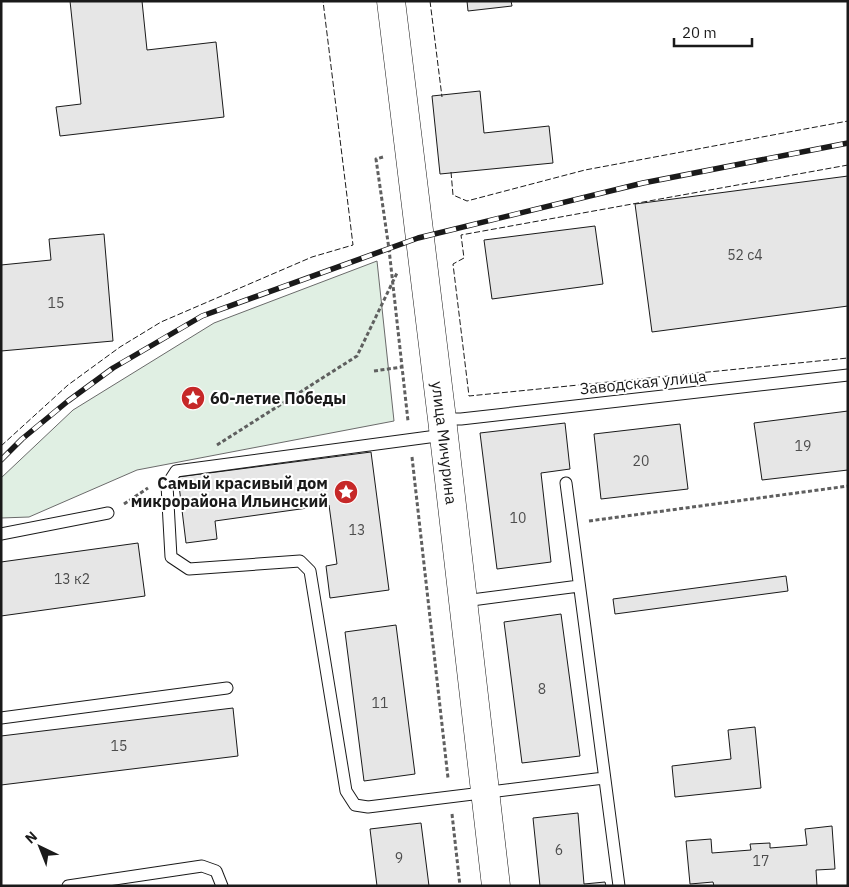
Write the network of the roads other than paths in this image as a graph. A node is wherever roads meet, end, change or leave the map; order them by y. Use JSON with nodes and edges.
{"nodes":[{"id":1,"x":391,"y":1,"type":"edge"},
{"id":2,"x":848,"y":375,"type":"edge"},
{"id":3,"x":443,"y":427,"type":"junction"},
{"id":4,"x":566,"y":483,"type":"dead end"},
{"id":5,"x":108,"y":513,"type":"road end"},
{"id":6,"x":1,"y":534,"type":"edge"},
{"id":7,"x":579,"y":586,"type":"junction"},
{"id":8,"x":464,"y":601,"type":"junction"},
{"id":9,"x":227,"y":688,"type":"dead end"},
{"id":10,"x":1,"y":718,"type":"edge"},
{"id":11,"x":604,"y":778,"type":"junction"},
{"id":12,"x":486,"y":792,"type":"junction"},
{"id":13,"x":68,"y":886,"type":"edge"},
{"id":14,"x":222,"y":886,"type":"edge"},
{"id":15,"x":496,"y":886,"type":"edge"},
{"id":16,"x":619,"y":886,"type":"edge"}],
"edges":[{"from":1,"to":3,"type":"main road","name":"улица Мичурина"},
{"from":2,"to":3,"type":"lane","name":"Заводская улица"},
{"from":3,"to":8,"type":"main road","name":"улица Мичурина"},
{"from":3,"to":12,"type":"lane","name":"Заводская улица"},
{"from":4,"to":7,"type":"lane"},
{"from":5,"to":6,"type":"lane"},
{"from":7,"to":8,"type":"lane"},
{"from":7,"to":11,"type":"lane"},
{"from":8,"to":12,"type":"main road","name":"улица Мичурина"},
{"from":9,"to":10,"type":"lane"},
{"from":11,"to":12,"type":"lane"},
{"from":11,"to":16,"type":"lane"},
{"from":12,"to":15,"type":"main road","name":"улица Мичурина"},
{"from":13,"to":14,"type":"lane"}]}
